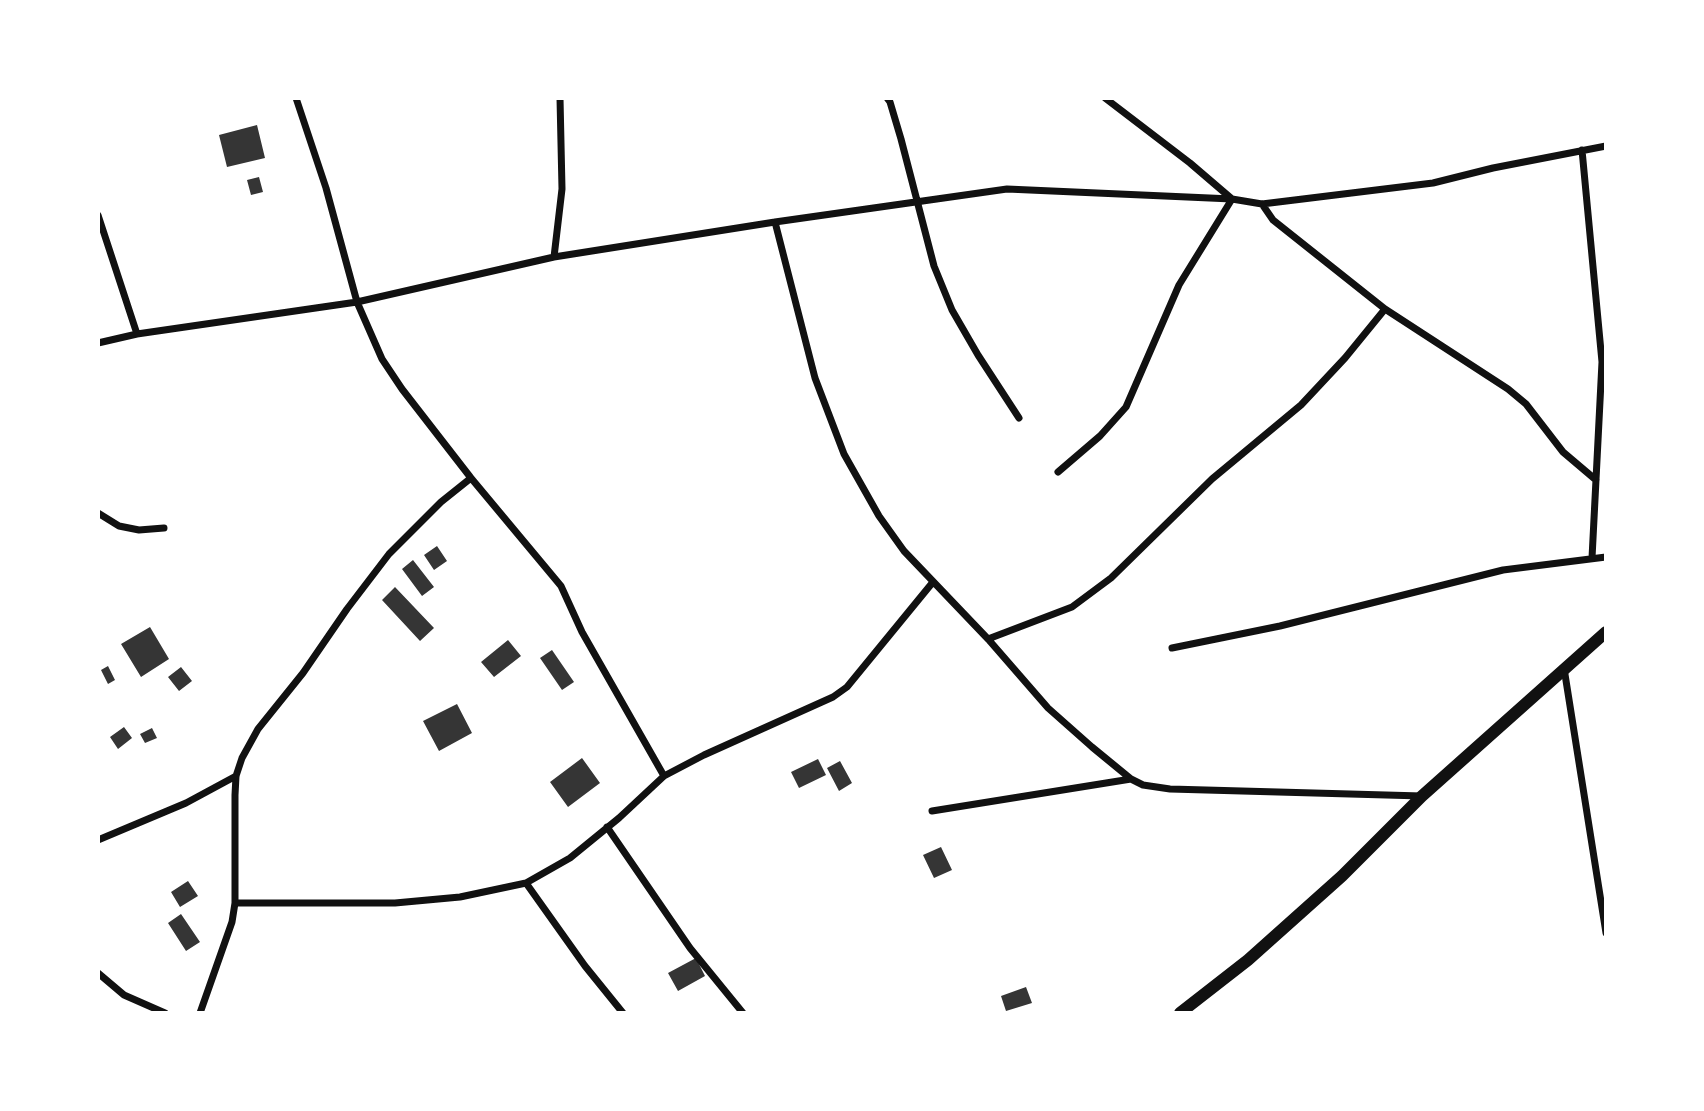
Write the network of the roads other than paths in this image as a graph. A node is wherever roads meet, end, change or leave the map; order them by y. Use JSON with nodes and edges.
{"nodes":[{"id":1,"x":296,"y":98,"type":"edge"},
{"id":2,"x":560,"y":98,"type":"edge"},
{"id":3,"x":1105,"y":98,"type":"edge"},
{"id":4,"x":891,"y":99,"type":"edge"},
{"id":5,"x":1606,"y":145,"type":"edge"},
{"id":6,"x":1582,"y":150,"type":"junction"},
{"id":7,"x":1232,"y":199,"type":"junction"},
{"id":8,"x":916,"y":203,"type":"junction"},
{"id":9,"x":1262,"y":204,"type":"junction"},
{"id":10,"x":98,"y":215,"type":"edge"},
{"id":11,"x":775,"y":222,"type":"junction"},
{"id":12,"x":554,"y":257,"type":"junction"},
{"id":13,"x":357,"y":302,"type":"junction"},
{"id":14,"x":1385,"y":309,"type":"junction"},
{"id":15,"x":137,"y":334,"type":"junction"},
{"id":16,"x":98,"y":343,"type":"edge"},
{"id":17,"x":1019,"y":418,"type":"dead end"},
{"id":18,"x":1058,"y":472,"type":"dead end"},
{"id":19,"x":471,"y":478,"type":"junction"},
{"id":20,"x":1596,"y":480,"type":"junction"},
{"id":21,"x":98,"y":513,"type":"edge"},
{"id":22,"x":164,"y":528,"type":"dead end"},
{"id":23,"x":1606,"y":557,"type":"edge"},
{"id":24,"x":1592,"y":558,"type":"junction"},
{"id":25,"x":933,"y":582,"type":"junction"},
{"id":26,"x":1606,"y":632,"type":"edge"},
{"id":27,"x":988,"y":639,"type":"junction"},
{"id":28,"x":1172,"y":648,"type":"dead end"},
{"id":29,"x":1564,"y":668,"type":"junction"},
{"id":30,"x":236,"y":776,"type":"junction"},
{"id":31,"x":664,"y":776,"type":"junction"},
{"id":32,"x":1131,"y":779,"type":"junction"},
{"id":33,"x":1422,"y":796,"type":"junction"},
{"id":34,"x":932,"y":811,"type":"dead end"},
{"id":35,"x":607,"y":827,"type":"junction"},
{"id":36,"x":98,"y":841,"type":"edge"},
{"id":37,"x":526,"y":883,"type":"junction"},
{"id":38,"x":235,"y":903,"type":"junction"},
{"id":39,"x":1604,"y":916,"type":"edge"},
{"id":40,"x":1606,"y":933,"type":"edge"},
{"id":41,"x":98,"y":973,"type":"edge"},
{"id":42,"x":165,"y":1013,"type":"edge"},
{"id":43,"x":200,"y":1013,"type":"edge"},
{"id":44,"x":623,"y":1013,"type":"edge"},
{"id":45,"x":743,"y":1013,"type":"edge"},
{"id":46,"x":1180,"y":1013,"type":"edge"}],
"edges":[{"from":1,"to":13,"type":"street"},
{"from":2,"to":12,"type":"street"},
{"from":3,"to":7,"type":"street"},
{"from":4,"to":8,"type":"street"},
{"from":5,"to":6,"type":"street"},
{"from":6,"to":9,"type":"street"},
{"from":6,"to":20,"type":"street"},
{"from":7,"to":8,"type":"street"},
{"from":7,"to":9,"type":"street"},
{"from":7,"to":18,"type":"street"},
{"from":8,"to":11,"type":"street"},
{"from":8,"to":17,"type":"street"},
{"from":9,"to":14,"type":"street"},
{"from":10,"to":15,"type":"street"},
{"from":11,"to":12,"type":"street"},
{"from":11,"to":25,"type":"street"},
{"from":12,"to":13,"type":"street"},
{"from":13,"to":15,"type":"street"},
{"from":13,"to":19,"type":"street"},
{"from":14,"to":20,"type":"street"},
{"from":14,"to":27,"type":"street"},
{"from":15,"to":16,"type":"street"},
{"from":19,"to":30,"type":"street"},
{"from":19,"to":31,"type":"street"},
{"from":20,"to":24,"type":"street"},
{"from":21,"to":22,"type":"street"},
{"from":23,"to":24,"type":"street"},
{"from":24,"to":28,"type":"street"},
{"from":25,"to":27,"type":"street"},
{"from":25,"to":31,"type":"street"},
{"from":26,"to":29,"type":"street"},
{"from":27,"to":32,"type":"street"},
{"from":29,"to":33,"type":"street"},
{"from":29,"to":39,"type":"street"},
{"from":30,"to":36,"type":"street"},
{"from":30,"to":38,"type":"street"},
{"from":31,"to":35,"type":"street"},
{"from":32,"to":33,"type":"street"},
{"from":32,"to":34,"type":"street"},
{"from":33,"to":46,"type":"street"},
{"from":35,"to":37,"type":"street"},
{"from":35,"to":45,"type":"street"},
{"from":37,"to":38,"type":"street"},
{"from":37,"to":44,"type":"street"},
{"from":38,"to":43,"type":"street"},
{"from":39,"to":40,"type":"street"},
{"from":41,"to":42,"type":"street"}]}
